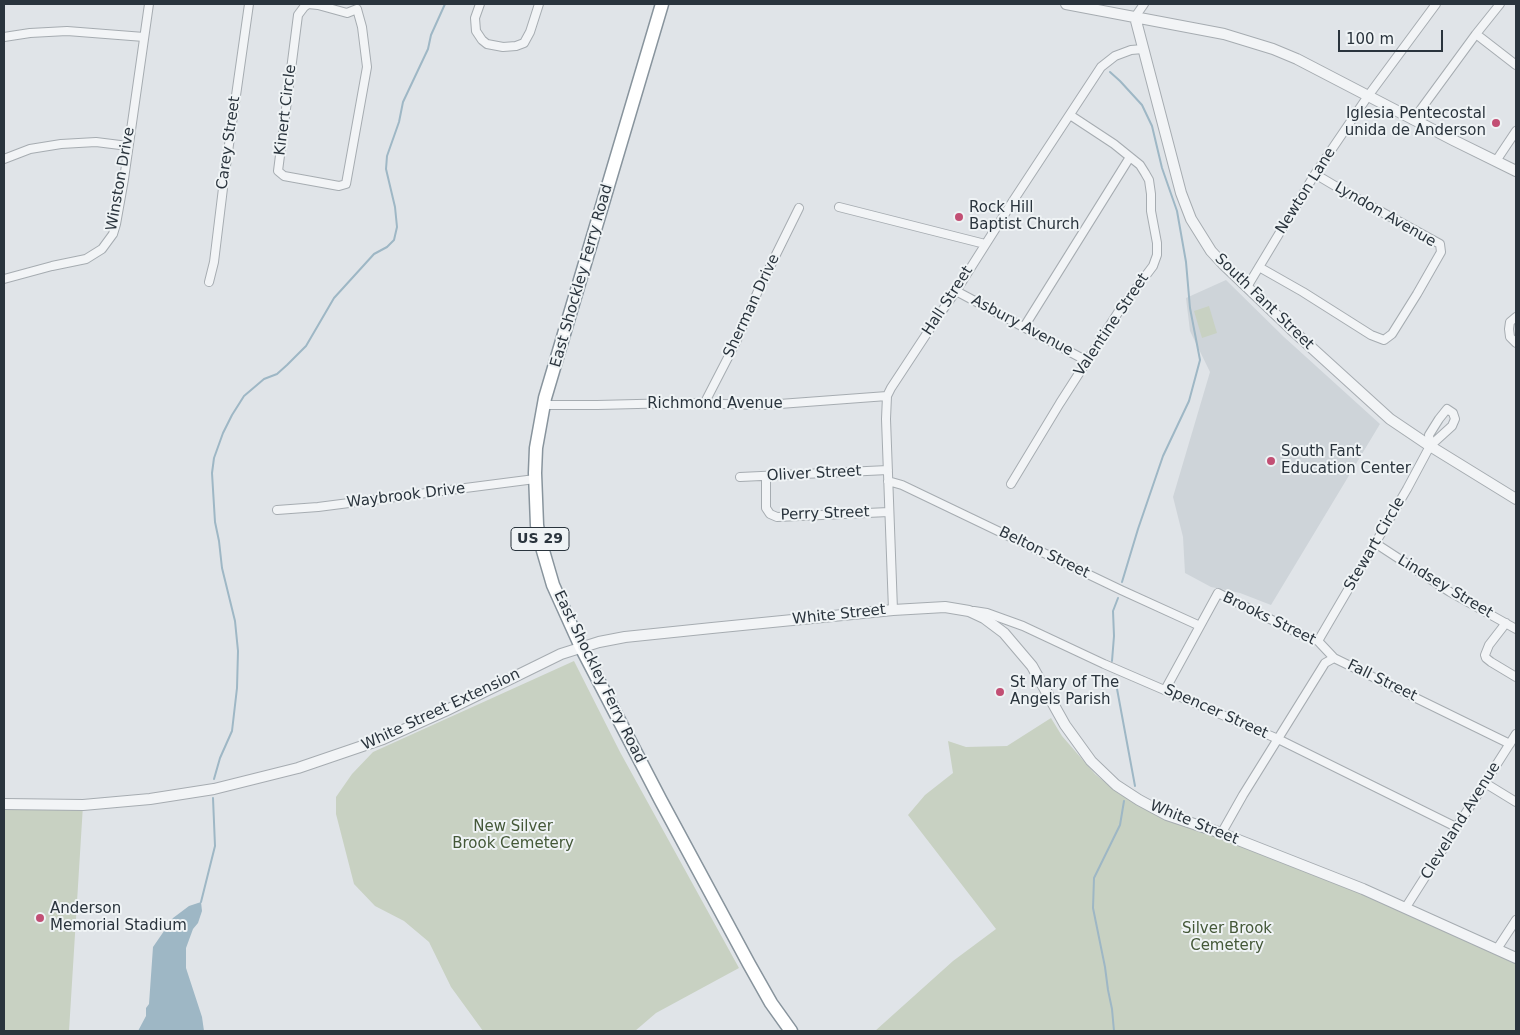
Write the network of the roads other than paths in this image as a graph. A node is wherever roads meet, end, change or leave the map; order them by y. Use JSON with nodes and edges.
{"nodes":[{"id":1,"x":148,"y":4,"type":"edge"},
{"id":2,"x":250,"y":4,"type":"edge"},
{"id":3,"x":480,"y":4,"type":"edge"},
{"id":4,"x":539,"y":4,"type":"edge"},
{"id":5,"x":662,"y":4,"type":"edge"},
{"id":6,"x":1066,"y":4,"type":"edge"},
{"id":7,"x":1144,"y":4,"type":"edge"},
{"id":8,"x":1436,"y":4,"type":"edge"},
{"id":9,"x":1500,"y":4,"type":"edge"},
{"id":10,"x":356,"y":6,"type":"edge"},
{"id":11,"x":1109,"y":8,"type":"edge"},
{"id":12,"x":1135,"y":17,"type":"junction"},
{"id":13,"x":1476,"y":34,"type":"junction"},
{"id":14,"x":4,"y":37,"type":"edge"},
{"id":15,"x":144,"y":37,"type":"junction"},
{"id":16,"x":1143,"y":48,"type":"junction"},
{"id":17,"x":1516,"y":65,"type":"edge"},
{"id":18,"x":1368,"y":96,"type":"junction"},
{"id":19,"x":1070,"y":115,"type":"junction"},
{"id":20,"x":1413,"y":120,"type":"junction"},
{"id":21,"x":1516,"y":131,"type":"edge"},
{"id":22,"x":128,"y":146,"type":"junction"},
{"id":23,"x":1130,"y":157,"type":"junction"},
{"id":24,"x":4,"y":159,"type":"edge"},
{"id":25,"x":1496,"y":161,"type":"junction"},
{"id":26,"x":1516,"y":171,"type":"edge"},
{"id":27,"x":1315,"y":174,"type":"junction"},
{"id":28,"x":839,"y":207,"type":"dead end"},
{"id":29,"x":799,"y":208,"type":"dead end"},
{"id":30,"x":985,"y":244,"type":"junction"},
{"id":31,"x":1259,"y":267,"type":"junction"},
{"id":32,"x":4,"y":279,"type":"edge"},
{"id":33,"x":210,"y":282,"type":"dead end"},
{"id":34,"x":1247,"y":287,"type":"junction"},
{"id":35,"x":956,"y":291,"type":"junction"},
{"id":36,"x":1516,"y":317,"type":"edge"},
{"id":37,"x":1024,"y":326,"type":"junction"},
{"id":38,"x":1516,"y":342,"type":"edge"},
{"id":39,"x":1088,"y":361,"type":"junction"},
{"id":40,"x":887,"y":396,"type":"junction"},
{"id":41,"x":704,"y":404,"type":"junction"},
{"id":42,"x":544,"y":405,"type":"junction"},
{"id":43,"x":1430,"y":446,"type":"junction"},
{"id":44,"x":888,"y":470,"type":"junction"},
{"id":45,"x":766,"y":476,"type":"junction"},
{"id":46,"x":740,"y":478,"type":"dead end"},
{"id":47,"x":535,"y":479,"type":"junction"},
{"id":48,"x":888,"y":481,"type":"junction"},
{"id":49,"x":1012,"y":484,"type":"dead end"},
{"id":50,"x":1516,"y":499,"type":"edge"},
{"id":51,"x":277,"y":510,"type":"dead end"},
{"id":52,"x":889,"y":512,"type":"junction"},
{"id":53,"x":1375,"y":542,"type":"junction"},
{"id":54,"x":892,"y":610,"type":"junction"},
{"id":55,"x":969,"y":611,"type":"junction"},
{"id":56,"x":1506,"y":623,"type":"junction"},
{"id":57,"x":1200,"y":626,"type":"junction"},
{"id":58,"x":1516,"y":629,"type":"edge"},
{"id":59,"x":1318,"y":642,"type":"junction"},
{"id":60,"x":581,"y":647,"type":"junction"},
{"id":61,"x":1334,"y":658,"type":"junction"},
{"id":62,"x":1516,"y":677,"type":"edge"},
{"id":63,"x":1165,"y":690,"type":"junction"},
{"id":64,"x":1516,"y":734,"type":"edge"},
{"id":65,"x":1278,"y":739,"type":"junction"},
{"id":66,"x":1510,"y":744,"type":"junction"},
{"id":67,"x":1485,"y":783,"type":"junction"},
{"id":68,"x":1516,"y":802,"type":"edge"},
{"id":69,"x":4,"y":804,"type":"edge"},
{"id":70,"x":1456,"y":827,"type":"junction"},
{"id":71,"x":1221,"y":834,"type":"junction"},
{"id":72,"x":1406,"y":908,"type":"junction"},
{"id":73,"x":1516,"y":920,"type":"edge"},
{"id":74,"x":1498,"y":949,"type":"junction"},
{"id":75,"x":1516,"y":958,"type":"edge"},
{"id":76,"x":791,"y":1031,"type":"edge"}],
"edges":[{"from":1,"to":15,"type":"street","name":"Winston Drive"},
{"from":2,"to":33,"type":"street","name":"Carey Street"},
{"from":3,"to":4,"type":"street"},
{"from":5,"to":42,"type":"highway","name":"East Shockley Ferry Road","number":"US 29"},
{"from":6,"to":11,"type":"street"},
{"from":7,"to":12,"type":"street"},
{"from":8,"to":18,"type":"street","name":"Newton Lane"},
{"from":9,"to":13,"type":"street"},
{"from":10,"to":10,"type":"street","name":"Kinert Circle"},
{"from":11,"to":12,"type":"street"},
{"from":12,"to":16,"type":"street","name":"South Fant Street"},
{"from":12,"to":18,"type":"street"},
{"from":13,"to":17,"type":"street"},
{"from":13,"to":20,"type":"street"},
{"from":14,"to":15,"type":"street"},
{"from":15,"to":22,"type":"street","name":"Winston Drive"},
{"from":16,"to":19,"type":"street","name":"Hall Street"},
{"from":16,"to":34,"type":"street","name":"South Fant Street"},
{"from":18,"to":20,"type":"street"},
{"from":18,"to":27,"type":"street","name":"Newton Lane"},
{"from":19,"to":23,"type":"street","name":"Valentine Street"},
{"from":19,"to":30,"type":"street","name":"Hall Street"},
{"from":20,"to":25,"type":"street"},
{"from":21,"to":25,"type":"street"},
{"from":22,"to":24,"type":"street"},
{"from":22,"to":32,"type":"street","name":"Winston Drive"},
{"from":23,"to":37,"type":"street"},
{"from":23,"to":39,"type":"street","name":"Valentine Street"},
{"from":25,"to":26,"type":"street"},
{"from":27,"to":31,"type":"street","name":"Newton Lane"},
{"from":27,"to":31,"type":"street","name":"Lyndon Avenue"},
{"from":28,"to":30,"type":"street"},
{"from":29,"to":41,"type":"street","name":"Sherman Drive"},
{"from":30,"to":35,"type":"street","name":"Hall Street"},
{"from":31,"to":34,"type":"street","name":"Newton Lane"},
{"from":34,"to":43,"type":"street","name":"South Fant Street"},
{"from":35,"to":37,"type":"street","name":"Asbury Avenue"},
{"from":35,"to":40,"type":"street","name":"Hall Street"},
{"from":36,"to":38,"type":"street"},
{"from":37,"to":39,"type":"street","name":"Asbury Avenue"},
{"from":39,"to":49,"type":"street","name":"Valentine Street"},
{"from":40,"to":41,"type":"street","name":"Richmond Avenue"},
{"from":40,"to":44,"type":"street","name":"Hall Street"},
{"from":41,"to":42,"type":"street","name":"Richmond Avenue"},
{"from":42,"to":47,"type":"highway","name":"East Shockley Ferry Road","number":"US 29"},
{"from":43,"to":50,"type":"street","name":"South Fant Street"},
{"from":43,"to":53,"type":"street","name":"Stewart Circle"},
{"from":44,"to":45,"type":"street","name":"Oliver Street"},
{"from":44,"to":48,"type":"street","name":"Hall Street"},
{"from":45,"to":46,"type":"street","name":"Oliver Street"},
{"from":45,"to":52,"type":"street","name":"Perry Street"},
{"from":47,"to":51,"type":"street","name":"Waybrook Drive"},
{"from":47,"to":60,"type":"highway","name":"East Shockley Ferry Road","number":"US 29"},
{"from":48,"to":52,"type":"street","name":"Hall Street"},
{"from":48,"to":57,"type":"street","name":"Belton Street"},
{"from":52,"to":54,"type":"street","name":"Hall Street"},
{"from":53,"to":56,"type":"street","name":"Lindsey Street"},
{"from":53,"to":59,"type":"street","name":"Stewart Circle"},
{"from":54,"to":55,"type":"street","name":"White Street"},
{"from":54,"to":60,"type":"street","name":"White Street"},
{"from":55,"to":63,"type":"street","name":"Spencer Street"},
{"from":55,"to":71,"type":"street","name":"White Street"},
{"from":56,"to":58,"type":"street","name":"Lindsey Street"},
{"from":56,"to":62,"type":"street"},
{"from":57,"to":59,"type":"street","name":"Brooks Street"},
{"from":57,"to":63,"type":"street","name":"Brooks Street"},
{"from":59,"to":61,"type":"street","name":"Brooks Street"},
{"from":60,"to":69,"type":"street","name":"White Street Extension"},
{"from":60,"to":76,"type":"highway","name":"East Shockley Ferry Road","number":"US 29"},
{"from":61,"to":65,"type":"street","name":"Fall Street"},
{"from":61,"to":66,"type":"street","name":"Fall Street"},
{"from":63,"to":65,"type":"street","name":"Spencer Street"},
{"from":64,"to":66,"type":"street","name":"Cleveland Avenue"},
{"from":65,"to":70,"type":"street","name":"Spencer Street"},
{"from":65,"to":71,"type":"street","name":"Fall Street"},
{"from":66,"to":67,"type":"street","name":"Cleveland Avenue"},
{"from":67,"to":68,"type":"street"},
{"from":67,"to":70,"type":"street","name":"Cleveland Avenue"},
{"from":70,"to":72,"type":"street","name":"Cleveland Avenue"},
{"from":71,"to":72,"type":"street","name":"White Street"},
{"from":72,"to":74,"type":"street","name":"White Street"},
{"from":73,"to":74,"type":"street"},
{"from":74,"to":75,"type":"street","name":"White Street"}]}
